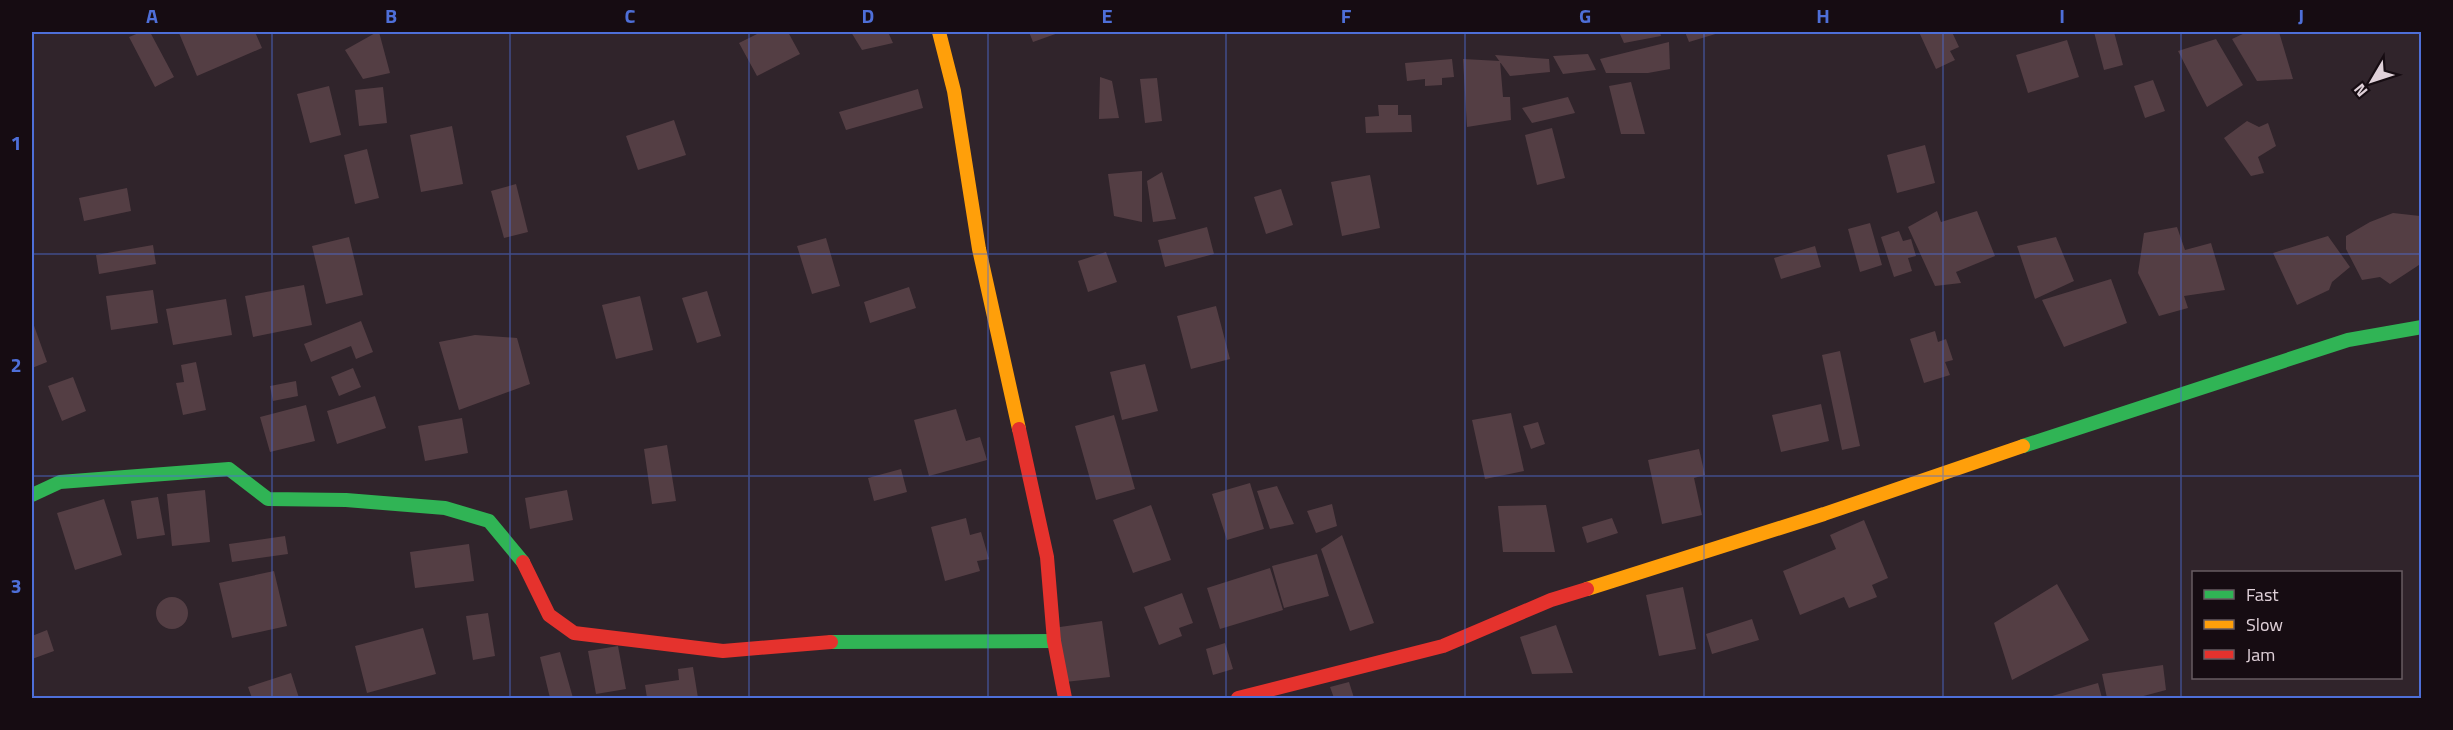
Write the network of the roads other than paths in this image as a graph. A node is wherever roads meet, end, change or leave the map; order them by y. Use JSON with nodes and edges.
{"nodes":[{"id":1,"x":939,"y":32,"type":"edge"},
{"id":2,"x":2421,"y":327,"type":"edge"},
{"id":3,"x":32,"y":495,"type":"edge"},
{"id":4,"x":1054,"y":641,"type":"junction"},
{"id":5,"x":1065,"y":699,"type":"edge"},
{"id":6,"x":1238,"y":699,"type":"edge"}],
"edges":[{"from":1,"to":4,"type":"street"},
{"from":2,"to":6,"type":"street"},
{"from":3,"to":4,"type":"street"},
{"from":4,"to":5,"type":"street"}]}
